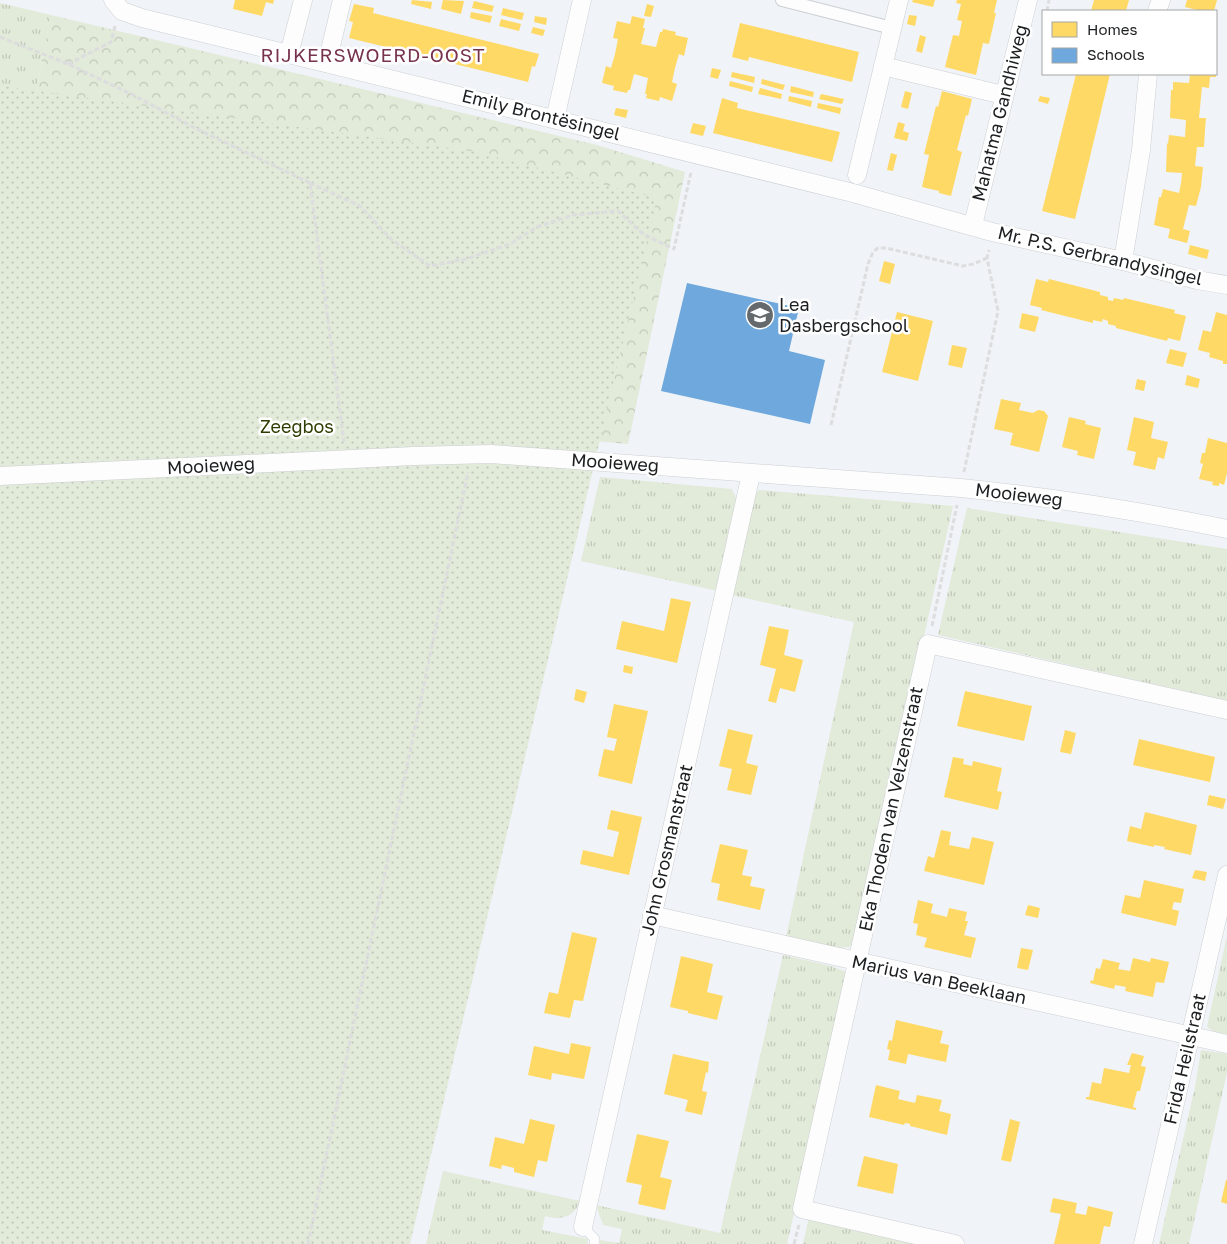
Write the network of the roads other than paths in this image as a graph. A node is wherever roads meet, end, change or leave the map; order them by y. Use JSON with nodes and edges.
{"nodes":[{"id":1,"x":113,"y":0,"type":"edge"},
{"id":2,"x":303,"y":0,"type":"edge"},
{"id":3,"x":342,"y":0,"type":"edge"},
{"id":4,"x":582,"y":0,"type":"edge"},
{"id":5,"x":782,"y":0,"type":"edge"},
{"id":6,"x":898,"y":0,"type":"edge"},
{"id":7,"x":1028,"y":0,"type":"edge"},
{"id":8,"x":892,"y":28,"type":"junction"},
{"id":9,"x":290,"y":54,"type":"junction"},
{"id":10,"x":327,"y":63,"type":"junction"},
{"id":11,"x":883,"y":66,"type":"junction"},
{"id":12,"x":1148,"y":75,"type":"edge"},
{"id":13,"x":1003,"y":95,"type":"junction"},
{"id":14,"x":555,"y":119,"type":"junction"},
{"id":15,"x":857,"y":175,"type":"dead end"},
{"id":16,"x":973,"y":225,"type":"junction"},
{"id":17,"x":1123,"y":261,"type":"junction"},
{"id":18,"x":1227,"y":285,"type":"edge"},
{"id":19,"x":751,"y":474,"type":"junction"},
{"id":20,"x":0,"y":476,"type":"edge"},
{"id":21,"x":1227,"y":528,"type":"edge"},
{"id":22,"x":1227,"y":710,"type":"edge"},
{"id":23,"x":1227,"y":875,"type":"edge"},
{"id":24,"x":652,"y":915,"type":"junction"},
{"id":25,"x":858,"y":962,"type":"junction"},
{"id":26,"x":1190,"y":1036,"type":"junction"},
{"id":27,"x":1227,"y":1044,"type":"edge"},
{"id":28,"x":583,"y":1227,"type":"joint"},
{"id":29,"x":594,"y":1244,"type":"edge"},
{"id":30,"x":955,"y":1244,"type":"edge"},
{"id":31,"x":1143,"y":1244,"type":"edge"}],
"edges":[{"from":1,"to":9,"type":"street","name":"Emily Brontësingel"},
{"from":2,"to":9,"type":"street"},
{"from":3,"to":10,"type":"street"},
{"from":4,"to":14,"type":"street"},
{"from":5,"to":8,"type":"street"},
{"from":6,"to":8,"type":"street"},
{"from":7,"to":13,"type":"street","name":"Mahatma Gandhiweg"},
{"from":8,"to":11,"type":"street"},
{"from":9,"to":10,"type":"street","name":"Emily Brontësingel"},
{"from":10,"to":14,"type":"street","name":"Emily Brontësingel"},
{"from":11,"to":13,"type":"street"},
{"from":11,"to":15,"type":"street"},
{"from":12,"to":17,"type":"street"},
{"from":13,"to":16,"type":"street","name":"Mahatma Gandhiweg"},
{"from":14,"to":16,"type":"street","name":"Emily Brontësingel"},
{"from":16,"to":17,"type":"street","name":"Mr. P.S. Gerbrandysingel"},
{"from":17,"to":18,"type":"street","name":"Mr. P.S. Gerbrandysingel"},
{"from":19,"to":20,"type":"street","name":"Mooieweg"},
{"from":19,"to":21,"type":"street","name":"Mooieweg"},
{"from":19,"to":24,"type":"street","name":"John Grosmanstraat"},
{"from":22,"to":25,"type":"street","name":"Eka Thoden van Velzenstraat"},
{"from":23,"to":26,"type":"street","name":"Frida Heilstraat"},
{"from":24,"to":25,"type":"street","name":"Marius van Beeklaan"},
{"from":24,"to":28,"type":"street","name":"John Grosmanstraat"},
{"from":25,"to":26,"type":"street","name":"Marius van Beeklaan"},
{"from":25,"to":30,"type":"street","name":"Eka Thoden van Velzenstraat"},
{"from":26,"to":27,"type":"street","name":"Marius van Beeklaan"},
{"from":26,"to":31,"type":"street","name":"Frida Heilstraat"},
{"from":28,"to":29,"type":"lane"}]}
